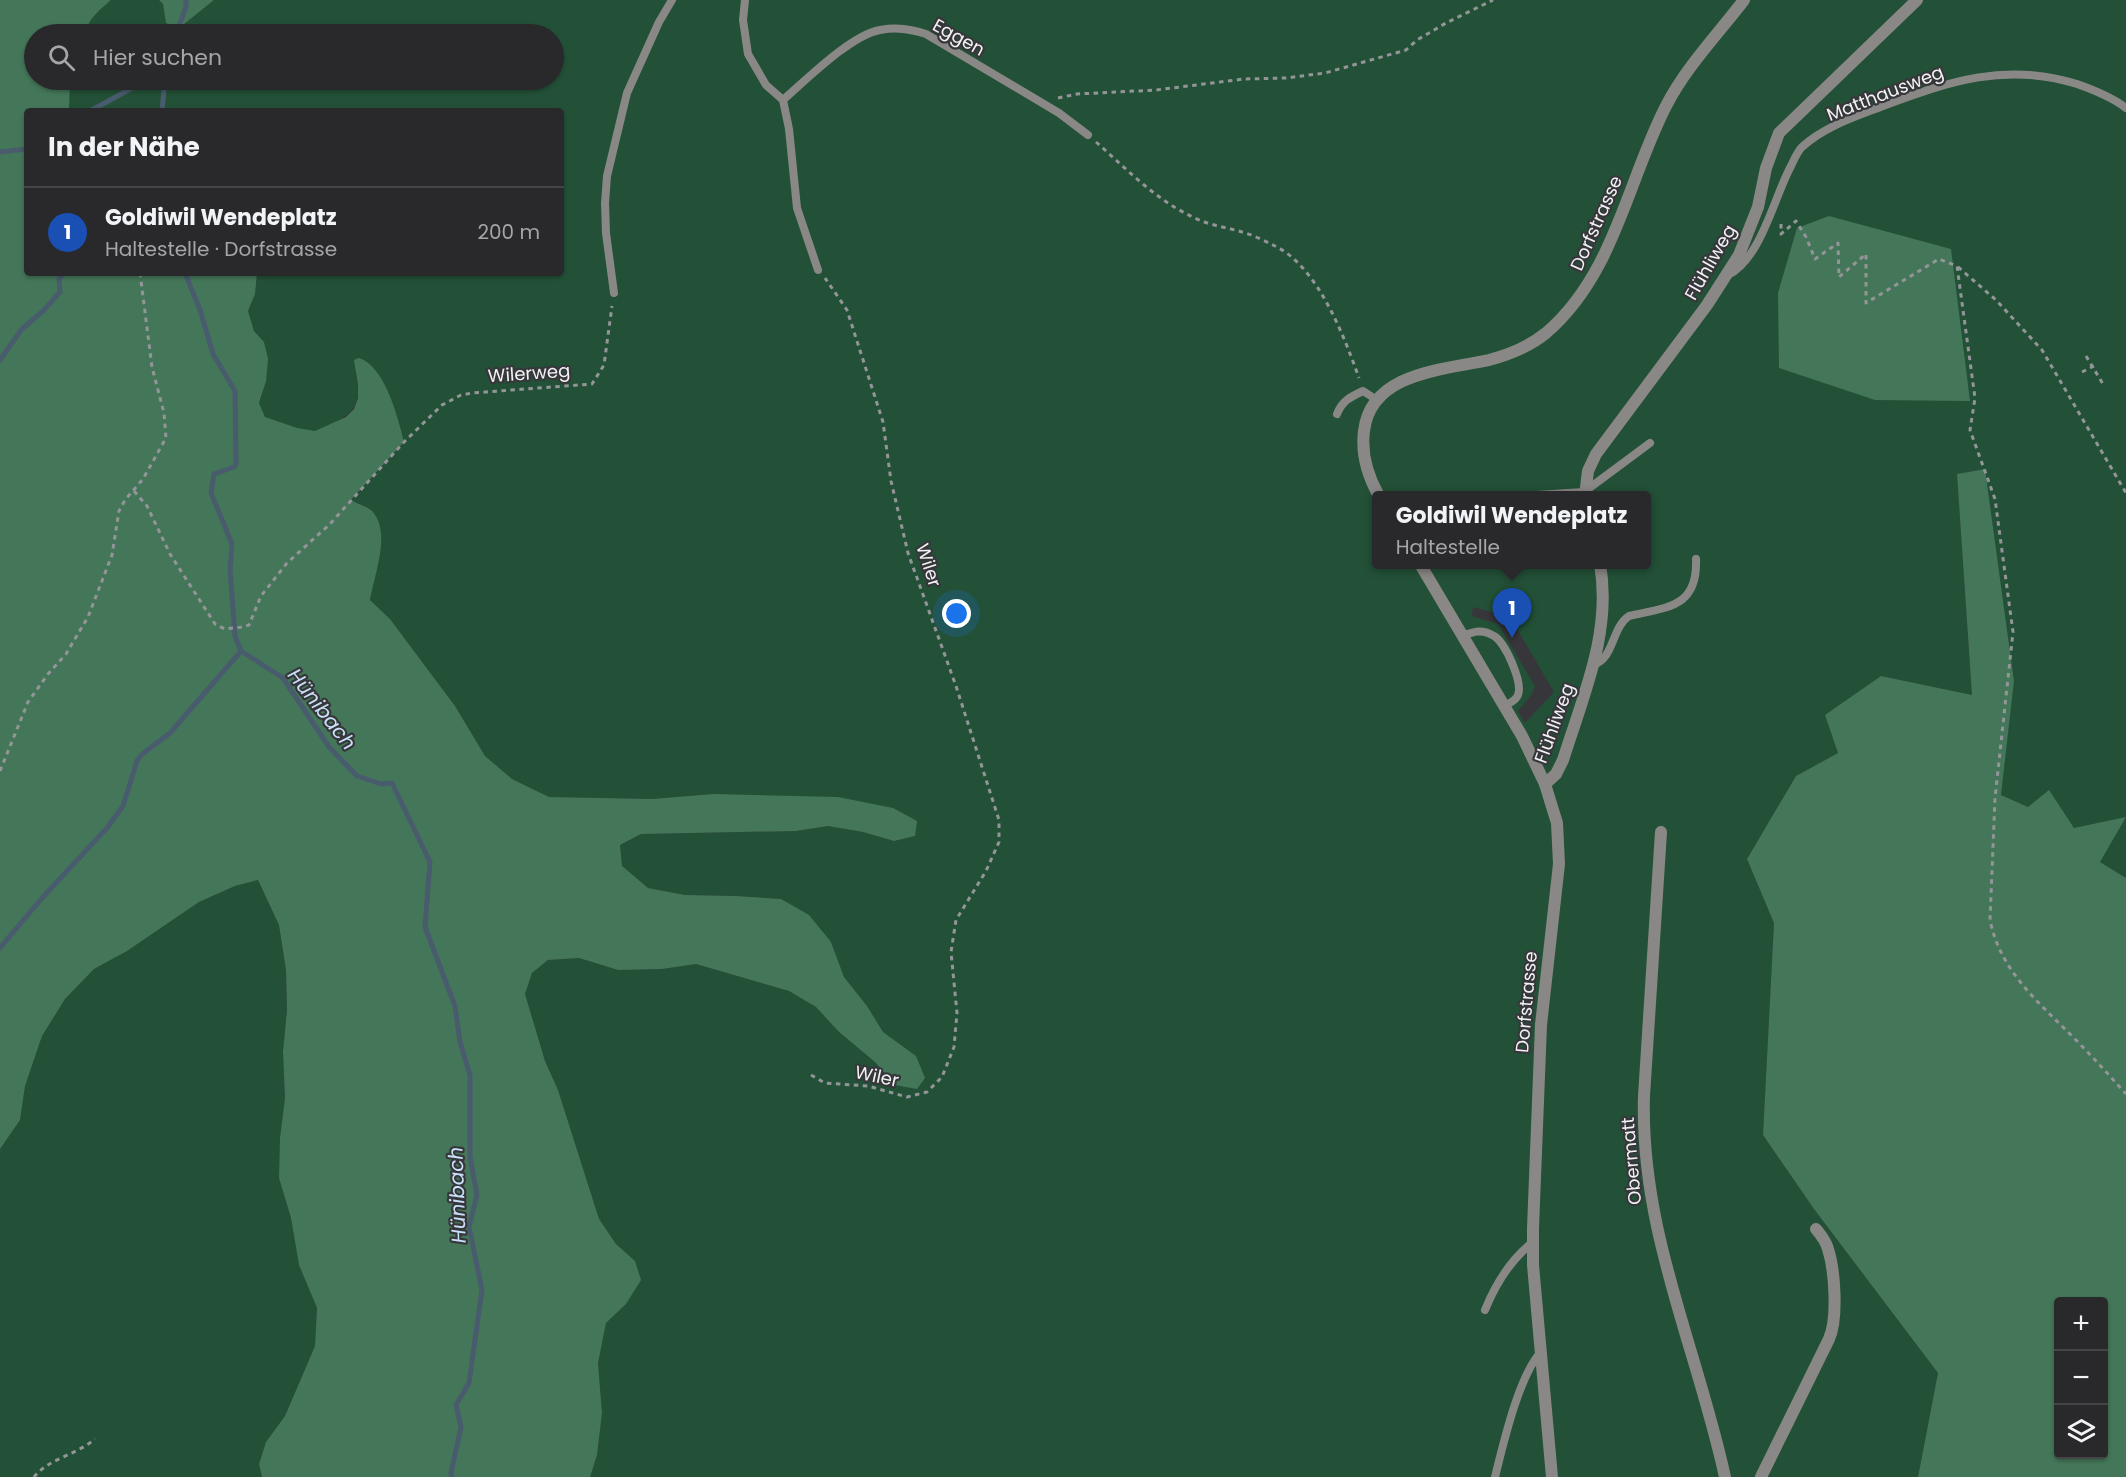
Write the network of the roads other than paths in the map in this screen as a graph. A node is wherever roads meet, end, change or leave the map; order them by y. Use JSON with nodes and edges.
{"nodes":[{"id":1,"x":672,"y":0,"type":"edge"},
{"id":2,"x":745,"y":0,"type":"edge"},
{"id":3,"x":1744,"y":0,"type":"edge"},
{"id":4,"x":1917,"y":0,"type":"edge"},
{"id":5,"x":783,"y":100,"type":"junction"},
{"id":6,"x":2126,"y":108,"type":"edge"},
{"id":7,"x":1088,"y":135,"type":"road end"},
{"id":8,"x":818,"y":270,"type":"road end"},
{"id":9,"x":1726,"y":276,"type":"junction"},
{"id":10,"x":614,"y":293,"type":"road end"},
{"id":11,"x":1377,"y":400,"type":"junction"},
{"id":12,"x":1337,"y":414,"type":"dead end"},
{"id":13,"x":1650,"y":443,"type":"dead end"},
{"id":14,"x":1377,"y":491,"type":"edge"},
{"id":15,"x":1585,"y":491,"type":"edge"},
{"id":16,"x":1589,"y":491,"type":"edge"},
{"id":17,"x":1696,"y":559,"type":"dead end"},
{"id":18,"x":1423,"y":569,"type":"edge"},
{"id":19,"x":1601,"y":569,"type":"edge"},
{"id":20,"x":1463,"y":636,"type":"junction"},
{"id":21,"x":1593,"y":665,"type":"junction"},
{"id":22,"x":1504,"y":706,"type":"junction"},
{"id":23,"x":1545,"y":784,"type":"junction"},
{"id":24,"x":1661,"y":832,"type":"dead end"},
{"id":25,"x":1816,"y":1229,"type":"dead end"},
{"id":26,"x":1533,"y":1242,"type":"junction"},
{"id":27,"x":1485,"y":1310,"type":"dead end"},
{"id":28,"x":1541,"y":1352,"type":"junction"},
{"id":29,"x":1495,"y":1477,"type":"edge"},
{"id":30,"x":1552,"y":1477,"type":"edge"},
{"id":31,"x":1725,"y":1477,"type":"edge"},
{"id":32,"x":1761,"y":1477,"type":"edge"}],
"edges":[{"from":1,"to":10,"type":"lane"},
{"from":2,"to":5,"type":"lane"},
{"from":3,"to":11,"type":"street","name":"Dorfstrasse"},
{"from":4,"to":9,"type":"street","name":"Flühliweg"},
{"from":5,"to":7,"type":"lane","name":"Eggen"},
{"from":5,"to":8,"type":"lane"},
{"from":6,"to":9,"type":"lane","name":"Matthausweg"},
{"from":9,"to":15,"type":"street","name":"Flühliweg"},
{"from":11,"to":12,"type":"lane"},
{"from":11,"to":14,"type":"street","name":"Dorfstrasse"},
{"from":13,"to":16,"type":"lane"},
{"from":17,"to":21,"type":"lane"},
{"from":18,"to":20,"type":"street","name":"Dorfstrasse"},
{"from":19,"to":21,"type":"street","name":"Flühliweg"},
{"from":20,"to":22,"type":"street","name":"Dorfstrasse"},
{"from":20,"to":22,"type":"lane"},
{"from":21,"to":23,"type":"street","name":"Flühliweg"},
{"from":22,"to":23,"type":"street","name":"Dorfstrasse"},
{"from":23,"to":26,"type":"street","name":"Dorfstrasse"},
{"from":24,"to":31,"type":"street","name":"Obermatt"},
{"from":25,"to":32,"type":"street"},
{"from":26,"to":27,"type":"lane"},
{"from":26,"to":28,"type":"street","name":"Dorfstrasse"},
{"from":28,"to":29,"type":"lane"},
{"from":28,"to":30,"type":"street","name":"Dorfstrasse"}]}
